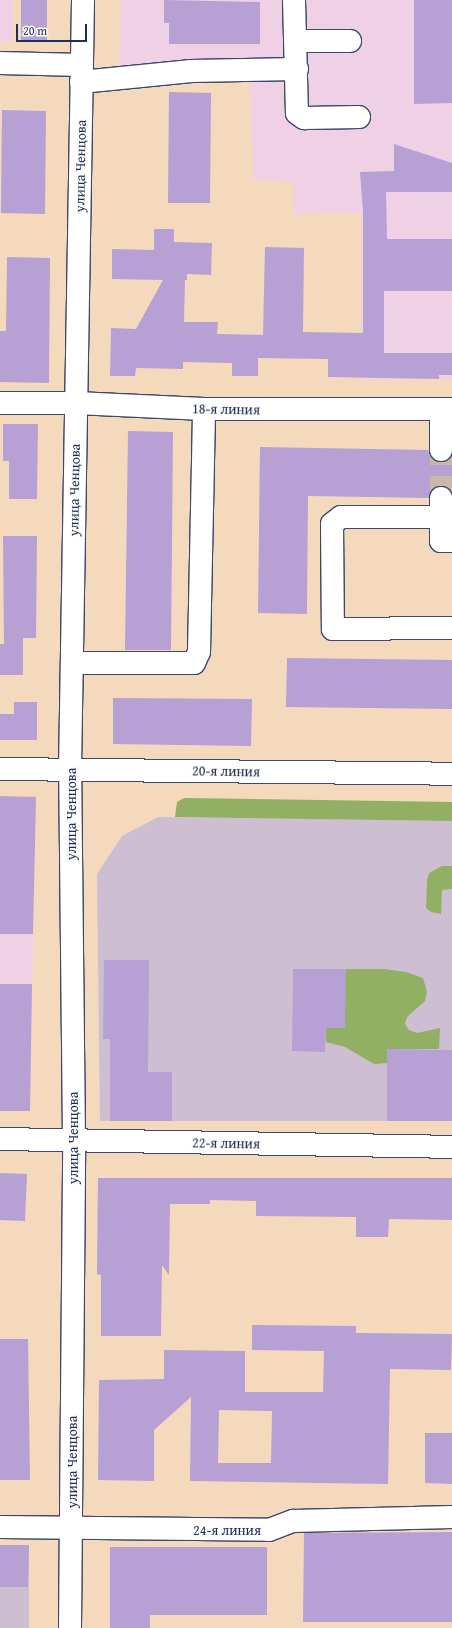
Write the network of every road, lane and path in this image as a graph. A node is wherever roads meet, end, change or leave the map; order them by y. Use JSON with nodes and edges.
{"nodes":[{"id":1,"x":83,"y":0,"type":"edge"},
{"id":2,"x":294,"y":0,"type":"edge"},
{"id":3,"x":296,"y":41,"type":"junction"},
{"id":4,"x":350,"y":41,"type":"dead end"},
{"id":5,"x":0,"y":64,"type":"edge"},
{"id":6,"x":297,"y":68,"type":"junction"},
{"id":7,"x":81,"y":73,"type":"junction"},
{"id":8,"x":359,"y":117,"type":"dead end"},
{"id":9,"x":0,"y":403,"type":"edge"},
{"id":10,"x":76,"y":403,"type":"junction"},
{"id":11,"x":204,"y":409,"type":"junction"},
{"id":12,"x":447,"y":409,"type":"edge"},
{"id":13,"x":441,"y":450,"type":"tunnel mouth"},
{"id":14,"x":452,"y":541,"type":"edge"},
{"id":15,"x":452,"y":628,"type":"edge"},
{"id":16,"x":72,"y":663,"type":"junction"},
{"id":17,"x":0,"y":769,"type":"edge"},
{"id":18,"x":70,"y":769,"type":"junction"},
{"id":19,"x":452,"y":774,"type":"edge"},
{"id":20,"x":0,"y":1139,"type":"edge"},
{"id":21,"x":74,"y":1139,"type":"junction"},
{"id":22,"x":452,"y":1147,"type":"edge"},
{"id":23,"x":452,"y":1517,"type":"edge"},
{"id":24,"x":0,"y":1527,"type":"edge"},
{"id":25,"x":71,"y":1530,"type":"junction"},
{"id":26,"x":70,"y":1628,"type":"edge"}],
"edges":[{"from":1,"to":7,"type":"street","name":"улица Ченцова"},
{"from":2,"to":3,"type":"street"},
{"from":3,"to":4,"type":"street"},
{"from":3,"to":6,"type":"street"},
{"from":5,"to":7,"type":"street"},
{"from":6,"to":7,"type":"street"},
{"from":6,"to":8,"type":"street"},
{"from":7,"to":10,"type":"street","name":"улица Ченцова"},
{"from":9,"to":10,"type":"street","name":"18-я линия"},
{"from":10,"to":11,"type":"street","name":"18-я линия"},
{"from":10,"to":16,"type":"street","name":"улица Ченцова"},
{"from":11,"to":12,"type":"street","name":"18-я линия"},
{"from":11,"to":16,"type":"street"},
{"from":12,"to":13,"type":"street"},
{"from":14,"to":15,"type":"street"},
{"from":16,"to":18,"type":"street","name":"улица Ченцова"},
{"from":17,"to":18,"type":"street","name":"20-я линия"},
{"from":18,"to":19,"type":"street","name":"20-я линия"},
{"from":18,"to":21,"type":"street","name":"улица Ченцова"},
{"from":20,"to":21,"type":"street","name":"22-я линия"},
{"from":21,"to":22,"type":"street","name":"22-я линия"},
{"from":21,"to":25,"type":"street","name":"улица Ченцова"},
{"from":23,"to":25,"type":"street","name":"24-я линия"},
{"from":24,"to":25,"type":"street","name":"24-я линия"},
{"from":25,"to":26,"type":"street","name":"улица Ченцова"}]}
